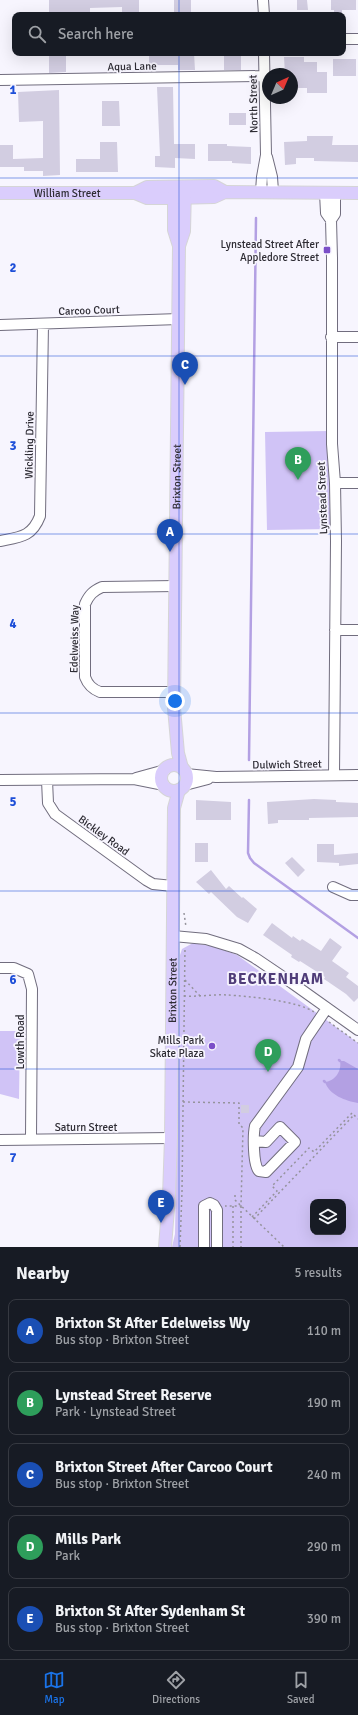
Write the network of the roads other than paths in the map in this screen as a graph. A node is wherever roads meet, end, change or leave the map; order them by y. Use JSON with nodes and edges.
{"nodes":[{"id":1,"x":263,"y":0,"type":"edge"},
{"id":2,"x":264,"y":12,"type":"edge"},
{"id":3,"x":346,"y":39,"type":"edge"},
{"id":4,"x":358,"y":39,"type":"edge"},
{"id":5,"x":264,"y":56,"type":"edge"},
{"id":6,"x":264,"y":68,"type":"edge"},
{"id":7,"x":262,"y":76,"type":"edge"},
{"id":8,"x":0,"y":80,"type":"edge"},
{"id":9,"x":265,"y":104,"type":"edge"},
{"id":10,"x":267,"y":191,"type":"junction"},
{"id":11,"x":179,"y":192,"type":"junction"},
{"id":12,"x":358,"y":192,"type":"edge"},
{"id":13,"x":0,"y":193,"type":"edge"},
{"id":14,"x":330,"y":193,"type":"junction"},
{"id":15,"x":178,"y":319,"type":"junction"},
{"id":16,"x":43,"y":324,"type":"junction"},
{"id":17,"x":0,"y":325,"type":"edge"},
{"id":18,"x":332,"y":337,"type":"junction"},
{"id":19,"x":358,"y":337,"type":"edge"},
{"id":20,"x":335,"y":483,"type":"junction"},
{"id":21,"x":358,"y":483,"type":"edge"},
{"id":22,"x":0,"y":541,"type":"edge"},
{"id":23,"x":176,"y":586,"type":"junction"},
{"id":24,"x":335,"y":630,"type":"junction"},
{"id":25,"x":358,"y":630,"type":"edge"},
{"id":26,"x":175,"y":692,"type":"junction"},
{"id":27,"x":174,"y":708,"type":"junction"},
{"id":28,"x":166,"y":769,"type":"junction"},
{"id":29,"x":334,"y":775,"type":"junction"},
{"id":30,"x":358,"y":775,"type":"edge"},
{"id":31,"x":134,"y":779,"type":"junction"},
{"id":32,"x":183,"y":779,"type":"junction"},
{"id":33,"x":0,"y":780,"type":"edge"},
{"id":34,"x":47,"y":780,"type":"junction"},
{"id":35,"x":165,"y":787,"type":"junction"},
{"id":36,"x":174,"y":808,"type":"junction"},
{"id":37,"x":173,"y":886,"type":"junction"},
{"id":38,"x":333,"y":888,"type":"dead end"},
{"id":39,"x":358,"y":894,"type":"edge"},
{"id":40,"x":173,"y":936,"type":"junction"},
{"id":41,"x":0,"y":968,"type":"edge"},
{"id":42,"x":326,"y":1008,"type":"junction"},
{"id":43,"x":358,"y":1030,"type":"edge"},
{"id":44,"x":171,"y":1138,"type":"junction"},
{"id":45,"x":31,"y":1139,"type":"junction"},
{"id":46,"x":0,"y":1140,"type":"edge"},
{"id":47,"x":254,"y":1141,"type":"junction"},
{"id":48,"x":164,"y":1246,"type":"edge"},
{"id":49,"x":204,"y":1247,"type":"edge"},
{"id":50,"x":217,"y":1247,"type":"edge"}],
"edges":[{"from":1,"to":2,"type":"street"},
{"from":3,"to":4,"type":"street"},
{"from":5,"to":6,"type":"street","name":"North Street"},
{"from":7,"to":8,"type":"street","name":"Aqua Lane"},
{"from":9,"to":10,"type":"street","name":"North Street"},
{"from":10,"to":11,"type":"main road","name":"William Street"},
{"from":10,"to":14,"type":"main road","name":"William Street"},
{"from":11,"to":13,"type":"main road","name":"William Street"},
{"from":11,"to":15,"type":"main road","name":"Brixton Street"},
{"from":12,"to":14,"type":"main road","name":"William Street"},
{"from":14,"to":18,"type":"street","name":"Lynstead Street"},
{"from":15,"to":16,"type":"street","name":"Carcoo Court"},
{"from":15,"to":23,"type":"main road","name":"Brixton Street"},
{"from":16,"to":17,"type":"street","name":"Carcoo Court"},
{"from":16,"to":22,"type":"street","name":"Wickling Drive"},
{"from":18,"to":19,"type":"street"},
{"from":18,"to":20,"type":"street","name":"Lynstead Street"},
{"from":20,"to":21,"type":"street"},
{"from":20,"to":24,"type":"street","name":"Lynstead Street"},
{"from":23,"to":26,"type":"main road","name":"Brixton Street"},
{"from":23,"to":26,"type":"street","name":"Edelweiss Way"},
{"from":24,"to":25,"type":"street"},
{"from":24,"to":29,"type":"street","name":"Lynstead Street"},
{"from":26,"to":27,"type":"main road","name":"Brixton Street"},
{"from":27,"to":28,"type":"main road","name":"Brixton Street"},
{"from":27,"to":32,"type":"main road","name":"Brixton Street"},
{"from":28,"to":31,"type":"street"},
{"from":28,"to":32,"type":"main road"},
{"from":28,"to":35,"type":"main road"},
{"from":29,"to":30,"type":"street","name":"Dulwich Street"},
{"from":29,"to":32,"type":"street","name":"Dulwich Street"},
{"from":31,"to":34,"type":"street"},
{"from":31,"to":35,"type":"street"},
{"from":32,"to":35,"type":"main road"},
{"from":32,"to":36,"type":"main road","name":"Brixton Street"},
{"from":33,"to":34,"type":"street"},
{"from":34,"to":37,"type":"street","name":"Bickley Road"},
{"from":35,"to":36,"type":"main road","name":"Brixton Street"},
{"from":36,"to":37,"type":"main road","name":"Brixton Street"},
{"from":37,"to":40,"type":"main road","name":"Brixton Street"},
{"from":38,"to":39,"type":"street"},
{"from":40,"to":42,"type":"street"},
{"from":40,"to":44,"type":"main road","name":"Brixton Street"},
{"from":41,"to":45,"type":"street","name":"Lowth Road"},
{"from":42,"to":43,"type":"street"},
{"from":42,"to":47,"type":"street"},
{"from":44,"to":45,"type":"street","name":"Saturn Street"},
{"from":44,"to":48,"type":"main road","name":"Brixton Street"},
{"from":45,"to":46,"type":"street","name":"Saturn Street"},
{"from":47,"to":47,"type":"street"},
{"from":49,"to":50,"type":"street"}]}
